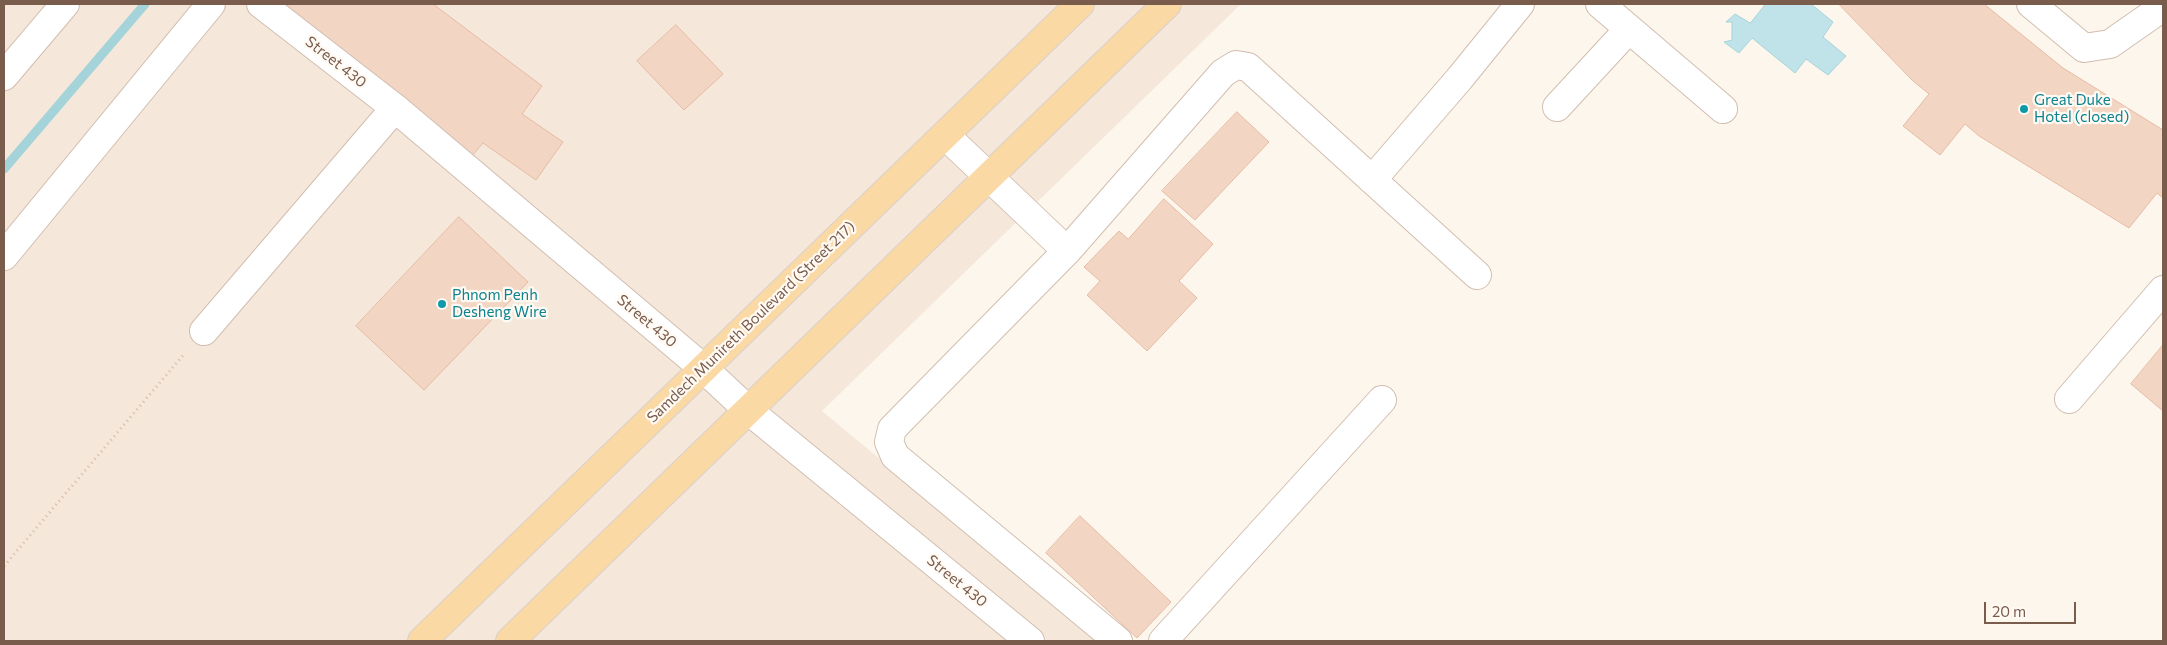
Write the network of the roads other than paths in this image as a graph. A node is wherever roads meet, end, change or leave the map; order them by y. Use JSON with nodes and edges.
{"nodes":[{"id":1,"x":65,"y":4,"type":"edge"},
{"id":2,"x":211,"y":4,"type":"edge"},
{"id":3,"x":261,"y":4,"type":"edge"},
{"id":4,"x":1167,"y":4,"type":"edge"},
{"id":5,"x":1520,"y":4,"type":"edge"},
{"id":6,"x":1600,"y":4,"type":"edge"},
{"id":7,"x":2031,"y":4,"type":"edge"},
{"id":8,"x":1067,"y":8,"type":"edge"},
{"id":9,"x":2159,"y":13,"type":"edge"},
{"id":10,"x":1630,"y":29,"type":"junction"},
{"id":11,"x":4,"y":76,"type":"edge"},
{"id":12,"x":1557,"y":106,"type":"dead end"},
{"id":13,"x":395,"y":108,"type":"junction"},
{"id":14,"x":1723,"y":109,"type":"dead end"},
{"id":15,"x":945,"y":135,"type":"junction"},
{"id":16,"x":989,"y":176,"type":"junction"},
{"id":17,"x":1372,"y":180,"type":"junction"},
{"id":18,"x":1067,"y":251,"type":"junction"},
{"id":19,"x":4,"y":256,"type":"edge"},
{"id":20,"x":1477,"y":275,"type":"dead end"},
{"id":21,"x":2163,"y":290,"type":"edge"},
{"id":22,"x":204,"y":331,"type":"road end"},
{"id":23,"x":703,"y":368,"type":"junction"},
{"id":24,"x":2069,"y":398,"type":"dead end"},
{"id":25,"x":1382,"y":400,"type":"dead end"},
{"id":26,"x":748,"y":410,"type":"junction"},
{"id":27,"x":422,"y":641,"type":"edge"},
{"id":28,"x":510,"y":641,"type":"edge"},
{"id":29,"x":1030,"y":641,"type":"edge"},
{"id":30,"x":1118,"y":641,"type":"edge"},
{"id":31,"x":1163,"y":641,"type":"edge"}],
"edges":[{"from":1,"to":11,"type":"street"},
{"from":2,"to":19,"type":"street"},
{"from":3,"to":13,"type":"street","name":"Street 430"},
{"from":4,"to":16,"type":"main road"},
{"from":5,"to":17,"type":"street"},
{"from":6,"to":10,"type":"street"},
{"from":7,"to":9,"type":"street"},
{"from":8,"to":15,"type":"main road","name":"Samdech Munireth Boulevard (Street 217)"},
{"from":10,"to":12,"type":"street"},
{"from":10,"to":14,"type":"street"},
{"from":13,"to":22,"type":"street"},
{"from":13,"to":23,"type":"street","name":"Street 430"},
{"from":15,"to":16,"type":"street"},
{"from":15,"to":23,"type":"main road","name":"Samdech Munireth Boulevard (Street 217)"},
{"from":16,"to":18,"type":"street"},
{"from":16,"to":26,"type":"main road"},
{"from":17,"to":18,"type":"street"},
{"from":17,"to":20,"type":"street"},
{"from":18,"to":30,"type":"street"},
{"from":21,"to":24,"type":"street"},
{"from":23,"to":26,"type":"street","name":"Street 430"},
{"from":23,"to":27,"type":"main road","name":"Samdech Munireth Boulevard (Street 217)"},
{"from":25,"to":31,"type":"street"},
{"from":26,"to":28,"type":"main road"},
{"from":26,"to":29,"type":"street","name":"Street 430"}]}
